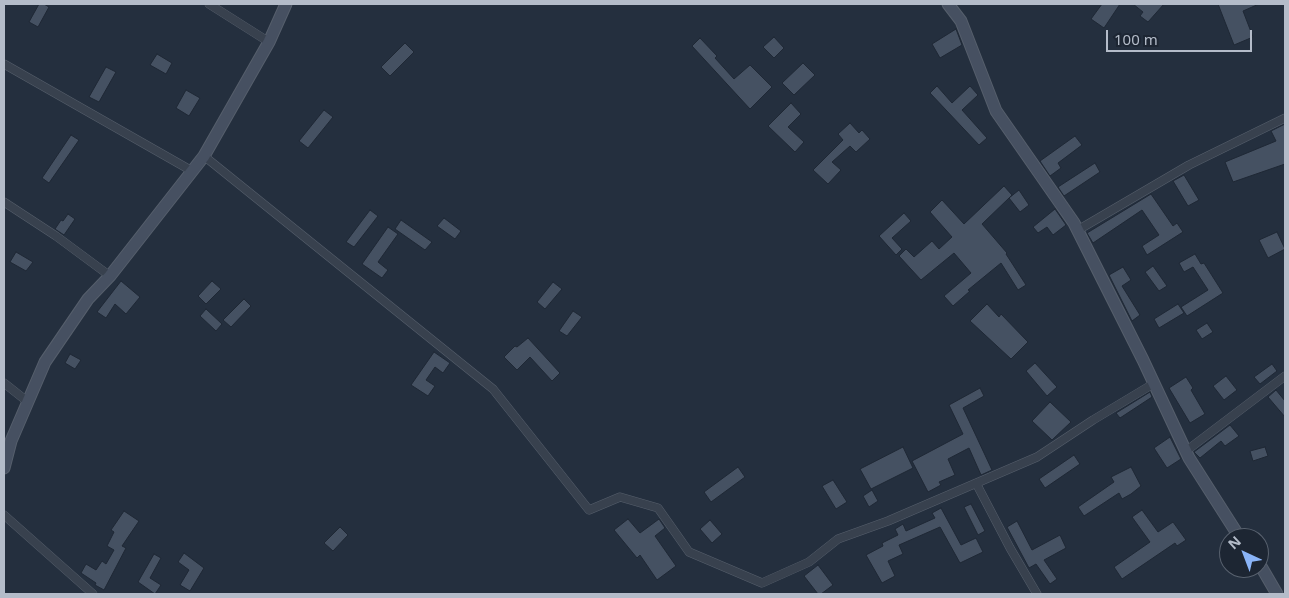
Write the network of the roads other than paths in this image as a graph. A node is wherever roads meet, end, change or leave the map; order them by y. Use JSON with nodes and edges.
{"nodes":[{"id":1,"x":208,"y":4,"type":"edge"},
{"id":2,"x":286,"y":4,"type":"edge"},
{"id":3,"x":948,"y":4,"type":"edge"},
{"id":4,"x":269,"y":42,"type":"junction"},
{"id":5,"x":4,"y":64,"type":"edge"},
{"id":6,"x":1285,"y":118,"type":"edge"},
{"id":7,"x":204,"y":156,"type":"junction"},
{"id":8,"x":192,"y":170,"type":"junction"},
{"id":9,"x":4,"y":202,"type":"edge"},
{"id":10,"x":1078,"y":230,"type":"junction"},
{"id":11,"x":110,"y":276,"type":"junction"},
{"id":12,"x":1285,"y":376,"type":"edge"},
{"id":13,"x":4,"y":383,"type":"edge"},
{"id":14,"x":1153,"y":384,"type":"junction"},
{"id":15,"x":28,"y":402,"type":"junction"},
{"id":16,"x":1186,"y":451,"type":"junction"},
{"id":17,"x":4,"y":468,"type":"edge"},
{"id":18,"x":976,"y":483,"type":"junction"},
{"id":19,"x":4,"y":515,"type":"edge"},
{"id":20,"x":1234,"y":528,"type":"edge"},
{"id":21,"x":1268,"y":578,"type":"edge"},
{"id":22,"x":93,"y":594,"type":"edge"},
{"id":23,"x":1037,"y":594,"type":"edge"},
{"id":24,"x":1277,"y":594,"type":"edge"}],
"edges":[{"from":1,"to":4,"type":"street"},
{"from":2,"to":4,"type":"street"},
{"from":3,"to":10,"type":"street"},
{"from":4,"to":7,"type":"street"},
{"from":5,"to":8,"type":"street"},
{"from":6,"to":10,"type":"street"},
{"from":7,"to":8,"type":"street"},
{"from":7,"to":18,"type":"street"},
{"from":8,"to":11,"type":"street"},
{"from":9,"to":11,"type":"street"},
{"from":10,"to":14,"type":"street"},
{"from":11,"to":15,"type":"street"},
{"from":12,"to":16,"type":"street"},
{"from":13,"to":15,"type":"street"},
{"from":14,"to":16,"type":"street"},
{"from":14,"to":18,"type":"street"},
{"from":15,"to":17,"type":"street"},
{"from":16,"to":20,"type":"street"},
{"from":18,"to":23,"type":"street"},
{"from":19,"to":22,"type":"street"},
{"from":21,"to":24,"type":"street"}]}
